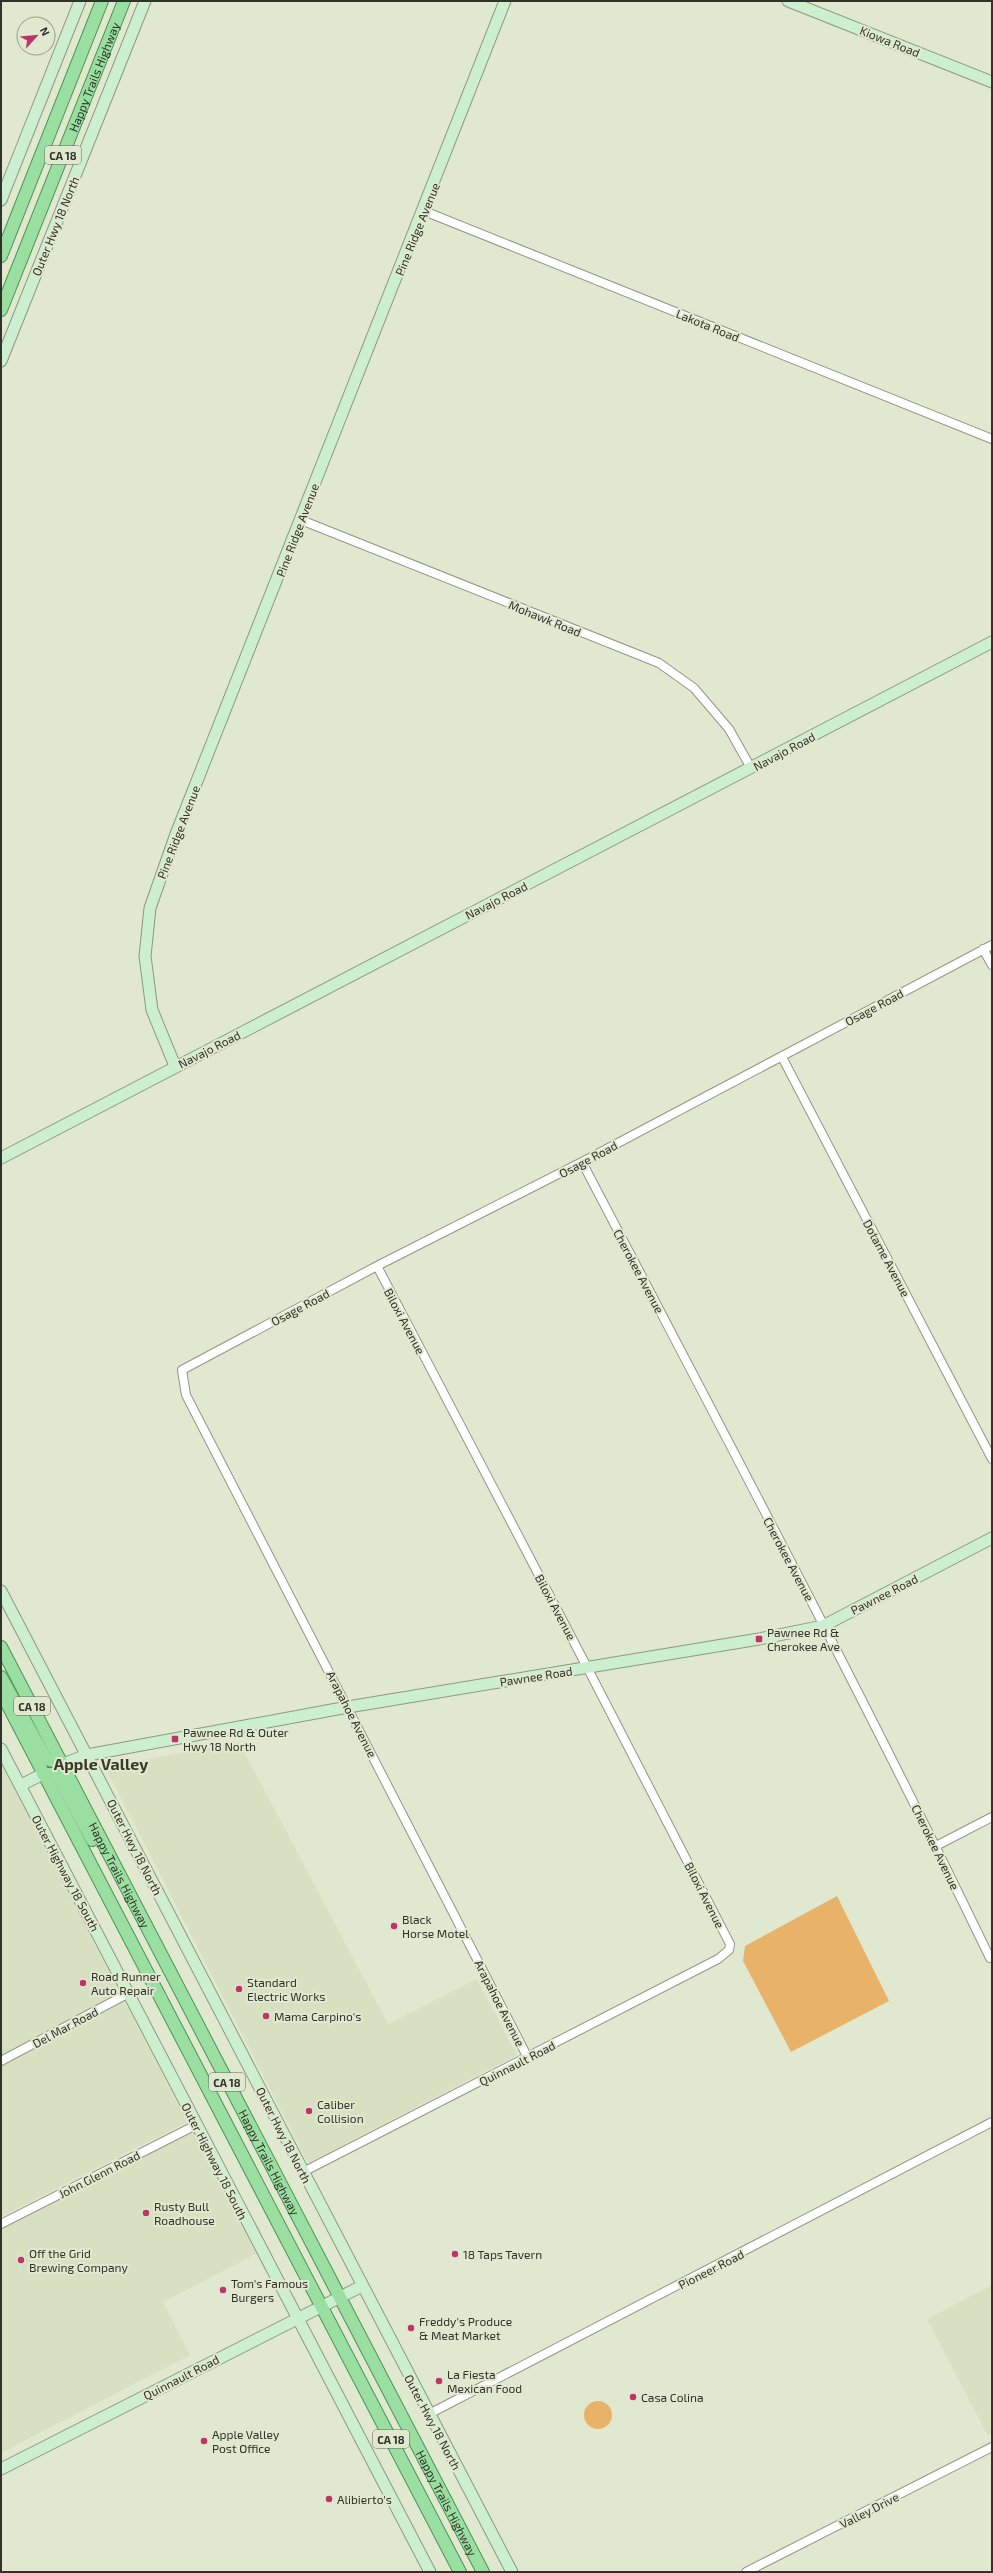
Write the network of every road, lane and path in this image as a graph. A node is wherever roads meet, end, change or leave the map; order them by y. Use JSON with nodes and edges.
{"nodes":[{"id":1,"x":80,"y":1,"type":"edge"},
{"id":2,"x":102,"y":1,"type":"edge"},
{"id":3,"x":124,"y":1,"type":"edge"},
{"id":4,"x":145,"y":1,"type":"edge"},
{"id":5,"x":505,"y":1,"type":"edge"},
{"id":6,"x":788,"y":1,"type":"edge"},
{"id":7,"x":992,"y":82,"type":"edge"},
{"id":8,"x":1,"y":200,"type":"edge"},
{"id":9,"x":424,"y":211,"type":"junction"},
{"id":10,"x":1,"y":256,"type":"edge"},
{"id":11,"x":1,"y":310,"type":"edge"},
{"id":12,"x":1,"y":361,"type":"edge"},
{"id":13,"x":992,"y":439,"type":"edge"},
{"id":14,"x":300,"y":520,"type":"junction"},
{"id":15,"x":992,"y":642,"type":"edge"},
{"id":16,"x":751,"y":768,"type":"junction"},
{"id":17,"x":992,"y":945,"type":"edge"},
{"id":18,"x":983,"y":949,"type":"junction"},
{"id":19,"x":992,"y":966,"type":"edge"},
{"id":20,"x":782,"y":1057,"type":"junction"},
{"id":21,"x":175,"y":1066,"type":"junction"},
{"id":22,"x":1,"y":1158,"type":"edge"},
{"id":23,"x":582,"y":1162,"type":"junction"},
{"id":24,"x":377,"y":1266,"type":"junction"},
{"id":25,"x":182,"y":1370,"type":"joint"},
{"id":26,"x":992,"y":1459,"type":"edge"},
{"id":27,"x":992,"y":1538,"type":"edge"},
{"id":28,"x":1,"y":1591,"type":"edge"},
{"id":29,"x":824,"y":1626,"type":"junction"},
{"id":30,"x":1,"y":1647,"type":"edge"},
{"id":31,"x":588,"y":1667,"type":"junction"},
{"id":32,"x":1,"y":1677,"type":"edge"},
{"id":33,"x":1,"y":1692,"type":"edge"},
{"id":34,"x":348,"y":1707,"type":"junction"},
{"id":35,"x":1,"y":1749,"type":"edge"},
{"id":36,"x":87,"y":1755,"type":"junction"},
{"id":37,"x":63,"y":1764,"type":"junction"},
{"id":38,"x":43,"y":1774,"type":"junction"},
{"id":39,"x":20,"y":1786,"type":"junction"},
{"id":40,"x":992,"y":1817,"type":"edge"},
{"id":41,"x":936,"y":1846,"type":"junction"},
{"id":42,"x":114,"y":1866,"type":"junction"},
{"id":43,"x":729,"y":1950,"type":"joint"},
{"id":44,"x":990,"y":1958,"type":"dead end"},
{"id":45,"x":129,"y":1993,"type":"junction"},
{"id":46,"x":528,"y":2058,"type":"junction"},
{"id":47,"x":1,"y":2062,"type":"edge"},
{"id":48,"x":992,"y":2122,"type":"edge"},
{"id":49,"x":196,"y":2125,"type":"junction"},
{"id":50,"x":303,"y":2172,"type":"junction"},
{"id":51,"x":1,"y":2224,"type":"edge"},
{"id":52,"x":362,"y":2286,"type":"junction"},
{"id":53,"x":339,"y":2298,"type":"junction"},
{"id":54,"x":321,"y":2306,"type":"junction"},
{"id":55,"x":297,"y":2318,"type":"junction"},
{"id":56,"x":429,"y":2414,"type":"junction"},
{"id":57,"x":992,"y":2447,"type":"edge"},
{"id":58,"x":1,"y":2469,"type":"edge"},
{"id":59,"x":430,"y":2572,"type":"edge"},
{"id":60,"x":460,"y":2572,"type":"edge"},
{"id":61,"x":483,"y":2572,"type":"edge"},
{"id":62,"x":512,"y":2572,"type":"edge"},
{"id":63,"x":746,"y":2572,"type":"edge"}],
"edges":[{"from":1,"to":8,"type":"street"},
{"from":2,"to":10,"type":"main road","name":"Happy Trails Highway","number":"CA 18"},
{"from":3,"to":11,"type":"main road","name":"Happy Trails Highway","number":"CA 18"},
{"from":4,"to":12,"type":"street","name":"Outer Hwy 18 North"},
{"from":5,"to":9,"type":"street","name":"Pine Ridge Avenue"},
{"from":6,"to":7,"type":"street","name":"Kiowa Road"},
{"from":9,"to":13,"type":"street","name":"Lakota Road"},
{"from":9,"to":14,"type":"street","name":"Pine Ridge Avenue"},
{"from":14,"to":16,"type":"street","name":"Mohawk Road"},
{"from":14,"to":21,"type":"street","name":"Pine Ridge Avenue"},
{"from":15,"to":16,"type":"street","name":"Navajo Road"},
{"from":16,"to":21,"type":"street","name":"Navajo Road"},
{"from":17,"to":18,"type":"street","name":"Osage Road"},
{"from":18,"to":19,"type":"street"},
{"from":18,"to":20,"type":"street","name":"Osage Road"},
{"from":20,"to":23,"type":"street","name":"Osage Road"},
{"from":20,"to":26,"type":"street","name":"Dotame Avenue"},
{"from":21,"to":22,"type":"street","name":"Navajo Road"},
{"from":23,"to":24,"type":"street","name":"Osage Road"},
{"from":23,"to":29,"type":"street","name":"Cherokee Avenue"},
{"from":24,"to":25,"type":"street","name":"Osage Road"},
{"from":24,"to":31,"type":"street","name":"Biloxi Avenue"},
{"from":25,"to":34,"type":"street","name":"Arapahoe Avenue"},
{"from":27,"to":29,"type":"street","name":"Pawnee Road"},
{"from":28,"to":36,"type":"street","name":"Outer Hwy 18 North"},
{"from":29,"to":31,"type":"street","name":"Pawnee Road"},
{"from":29,"to":41,"type":"street","name":"Cherokee Avenue"},
{"from":30,"to":37,"type":"main road","name":"Happy Trails Highway","number":"CA 18"},
{"from":31,"to":34,"type":"street","name":"Pawnee Road"},
{"from":31,"to":43,"type":"street","name":"Biloxi Avenue"},
{"from":32,"to":37,"type":"main road"},
{"from":33,"to":38,"type":"main road","name":"Happy Trails Highway","number":"CA 18"},
{"from":34,"to":36,"type":"street","name":"Pawnee Road"},
{"from":34,"to":46,"type":"street","name":"Arapahoe Avenue"},
{"from":35,"to":39,"type":"street","name":"Outer Highway 18 South"},
{"from":36,"to":37,"type":"street","name":"Pawnee Road"},
{"from":36,"to":50,"type":"street","name":"Outer Hwy 18 North"},
{"from":37,"to":42,"type":"main road","name":"Happy Trails Highway","number":"CA 18"},
{"from":38,"to":39,"type":"street"},
{"from":38,"to":42,"type":"main road"},
{"from":38,"to":54,"type":"main road","name":"Happy Trails Highway","number":"CA 18"},
{"from":39,"to":45,"type":"street","name":"Outer Highway 18 South"},
{"from":40,"to":41,"type":"street"},
{"from":41,"to":44,"type":"street","name":"Cherokee Avenue"},
{"from":42,"to":53,"type":"main road","name":"Happy Trails Highway","number":"CA 18"},
{"from":43,"to":46,"type":"street","name":"Quinnault Road"},
{"from":45,"to":47,"type":"street","name":"Del Mar Road"},
{"from":45,"to":49,"type":"street","name":"Outer Highway 18 South"},
{"from":46,"to":50,"type":"street","name":"Quinnault Road"},
{"from":48,"to":56,"type":"street","name":"Pioneer Road"},
{"from":49,"to":51,"type":"street","name":"John Glenn Road"},
{"from":49,"to":55,"type":"street","name":"Outer Highway 18 South"},
{"from":50,"to":52,"type":"street","name":"Outer Hwy 18 North"},
{"from":52,"to":53,"type":"street","name":"Quinnault Road"},
{"from":52,"to":56,"type":"street","name":"Outer Hwy 18 North"},
{"from":53,"to":54,"type":"street","name":"Quinnault Road"},
{"from":53,"to":61,"type":"main road","name":"Happy Trails Highway","number":"CA 18"},
{"from":54,"to":55,"type":"street","name":"Quinnault Road"},
{"from":54,"to":60,"type":"main road","name":"Happy Trails Highway","number":"CA 18"},
{"from":55,"to":58,"type":"street","name":"Quinnault Road"},
{"from":55,"to":59,"type":"street","name":"Outer Highway 18 South"},
{"from":56,"to":62,"type":"street","name":"Outer Hwy 18 North"},
{"from":57,"to":63,"type":"street","name":"Valley Drive"}]}
